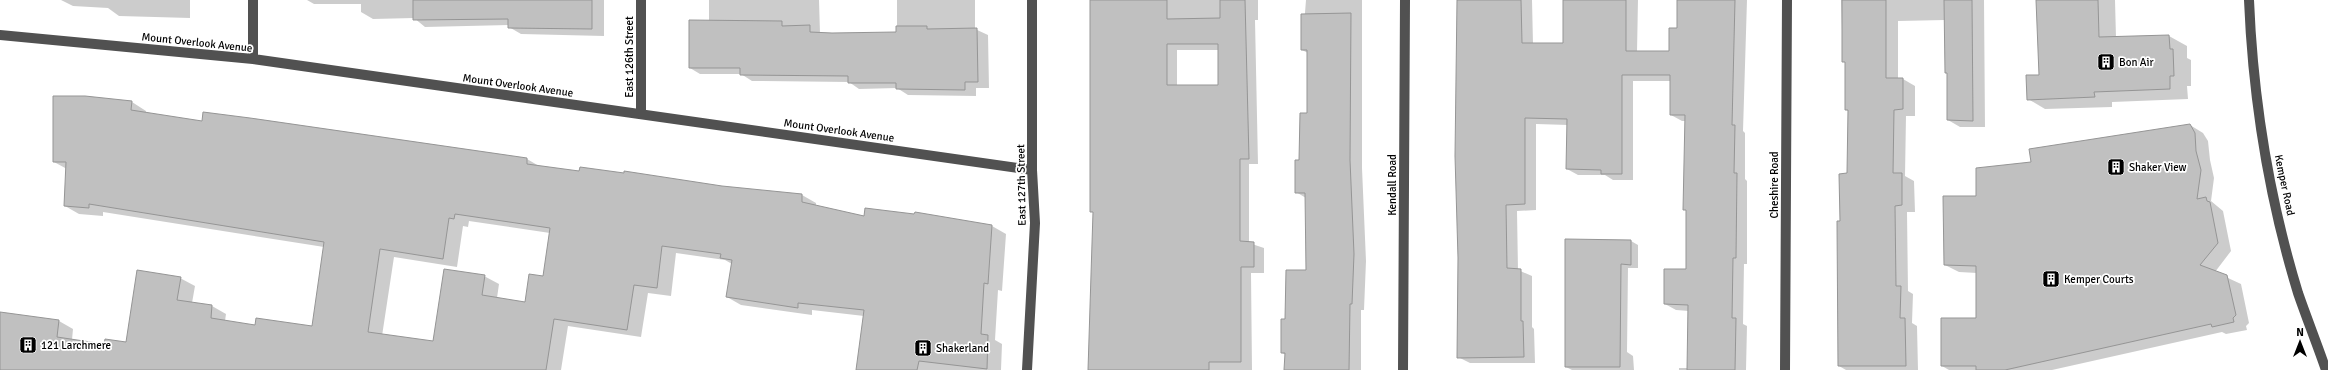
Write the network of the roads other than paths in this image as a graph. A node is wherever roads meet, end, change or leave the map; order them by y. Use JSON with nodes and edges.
{"nodes":[{"id":1,"x":253,"y":0,"type":"edge"},
{"id":2,"x":641,"y":0,"type":"edge"},
{"id":3,"x":1032,"y":0,"type":"edge"},
{"id":4,"x":1405,"y":0,"type":"edge"},
{"id":5,"x":1787,"y":0,"type":"edge"},
{"id":6,"x":2249,"y":0,"type":"edge"},
{"id":7,"x":0,"y":35,"type":"edge"},
{"id":8,"x":253,"y":59,"type":"junction"},
{"id":9,"x":641,"y":114,"type":"junction"},
{"id":10,"x":1032,"y":170,"type":"junction"},
{"id":11,"x":1027,"y":370,"type":"edge"},
{"id":12,"x":1403,"y":370,"type":"edge"},
{"id":13,"x":1785,"y":370,"type":"edge"},
{"id":14,"x":2326,"y":370,"type":"edge"}],
"edges":[{"from":1,"to":8,"type":"street"},
{"from":2,"to":9,"type":"street","name":"East 126th Street"},
{"from":3,"to":10,"type":"street","name":"East 127th Street"},
{"from":4,"to":12,"type":"street","name":"Kendall Road"},
{"from":5,"to":13,"type":"street","name":"Cheshire Road"},
{"from":6,"to":14,"type":"street","name":"Kemper Road"},
{"from":7,"to":8,"type":"street","name":"Mount Overlook Avenue"},
{"from":8,"to":9,"type":"street","name":"Mount Overlook Avenue"},
{"from":9,"to":10,"type":"street","name":"Mount Overlook Avenue"},
{"from":10,"to":11,"type":"street","name":"East 127th Street"}]}
